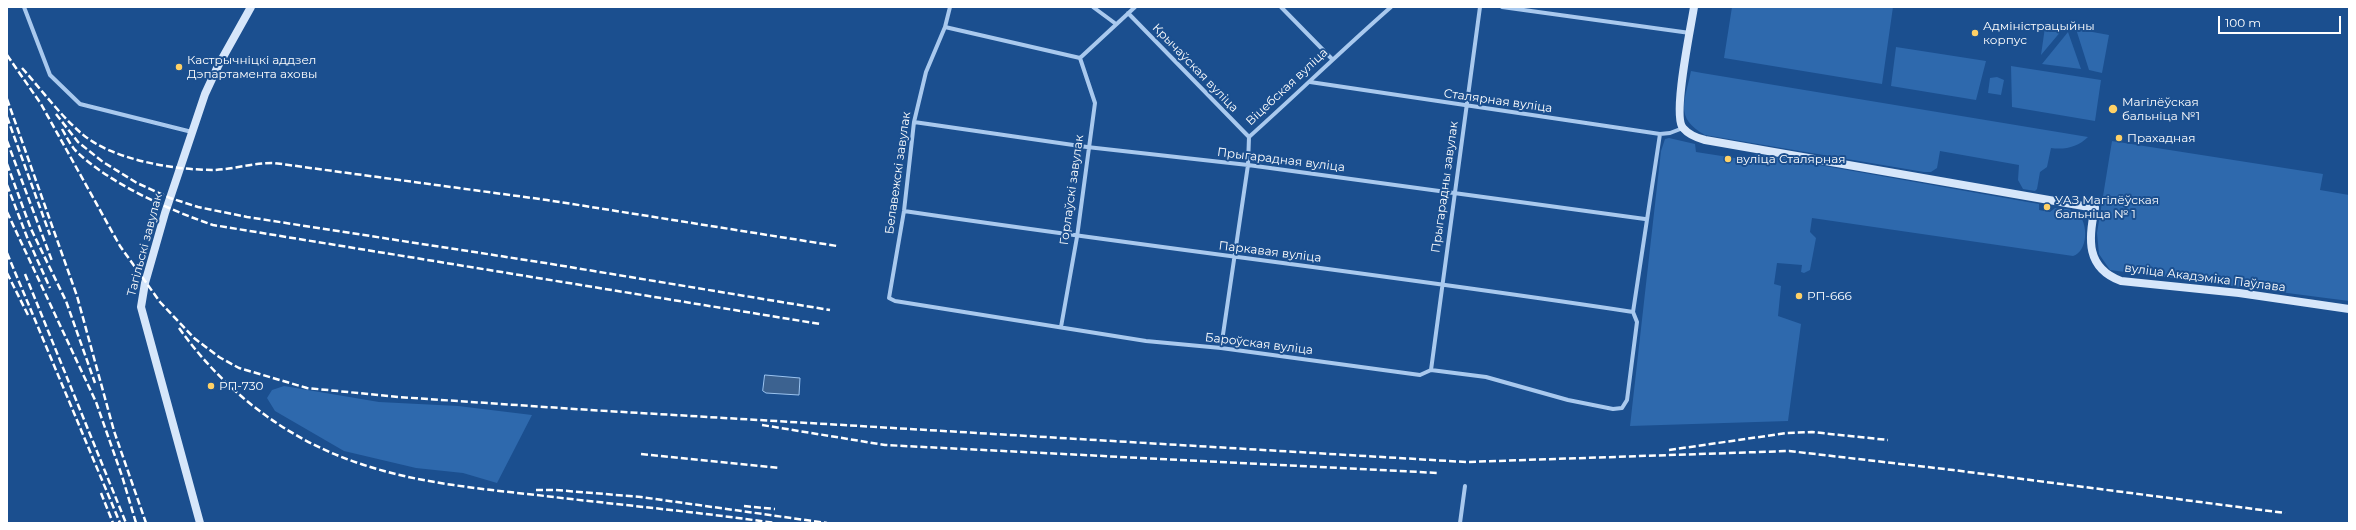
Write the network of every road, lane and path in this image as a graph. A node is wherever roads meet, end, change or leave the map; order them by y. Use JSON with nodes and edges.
{"nodes":[{"id":1,"x":24,"y":7,"type":"edge"},
{"id":2,"x":251,"y":7,"type":"edge"},
{"id":3,"x":950,"y":7,"type":"edge"},
{"id":4,"x":1093,"y":7,"type":"edge"},
{"id":5,"x":1135,"y":7,"type":"edge"},
{"id":6,"x":1281,"y":7,"type":"edge"},
{"id":7,"x":1392,"y":7,"type":"edge"},
{"id":8,"x":1480,"y":7,"type":"edge"},
{"id":9,"x":1502,"y":7,"type":"edge"},
{"id":10,"x":1694,"y":7,"type":"edge"},
{"id":11,"x":1128,"y":13,"type":"junction"},
{"id":12,"x":1116,"y":24,"type":"junction"},
{"id":13,"x":945,"y":27,"type":"junction"},
{"id":14,"x":1690,"y":33,"type":"junction"},
{"id":15,"x":1080,"y":58,"type":"junction"},
{"id":16,"x":1332,"y":59,"type":"junction"},
{"id":17,"x":1310,"y":82,"type":"junction"},
{"id":18,"x":1466,"y":106,"type":"junction"},
{"id":19,"x":914,"y":122,"type":"junction"},
{"id":20,"x":1682,"y":128,"type":"junction"},
{"id":21,"x":192,"y":132,"type":"junction"},
{"id":22,"x":1660,"y":134,"type":"junction"},
{"id":23,"x":1249,"y":137,"type":"junction"},
{"id":24,"x":1087,"y":148,"type":"junction"},
{"id":25,"x":1248,"y":165,"type":"junction"},
{"id":26,"x":1454,"y":192,"type":"junction"},
{"id":27,"x":904,"y":211,"type":"junction"},
{"id":28,"x":1645,"y":219,"type":"junction"},
{"id":29,"x":1077,"y":237,"type":"junction"},
{"id":30,"x":1235,"y":258,"type":"junction"},
{"id":31,"x":1442,"y":283,"type":"junction"},
{"id":32,"x":889,"y":298,"type":"joint"},
{"id":33,"x":2349,"y":309,"type":"edge"},
{"id":34,"x":1633,"y":312,"type":"junction"},
{"id":35,"x":1061,"y":327,"type":"junction"},
{"id":36,"x":1221,"y":348,"type":"junction"},
{"id":37,"x":1431,"y":370,"type":"junction"},
{"id":38,"x":1465,"y":486,"type":"dead end"},
{"id":39,"x":200,"y":523,"type":"edge"},
{"id":40,"x":1460,"y":523,"type":"edge"}],
"edges":[{"from":1,"to":21,"type":"street"},
{"from":2,"to":21,"type":"main road","name":"Тагільскі завулак"},
{"from":3,"to":13,"type":"street","name":"Белавежскі завулак"},
{"from":4,"to":12,"type":"street"},
{"from":5,"to":11,"type":"street"},
{"from":6,"to":16,"type":"street"},
{"from":7,"to":16,"type":"street","name":"Віцебская вуліца"},
{"from":8,"to":18,"type":"street","name":"Прыгарадны завулак"},
{"from":9,"to":14,"type":"street"},
{"from":10,"to":14,"type":"main road"},
{"from":11,"to":12,"type":"street"},
{"from":11,"to":23,"type":"street","name":"Крычаўская вуліца"},
{"from":12,"to":15,"type":"street"},
{"from":13,"to":15,"type":"street"},
{"from":13,"to":19,"type":"street","name":"Белавежскі завулак"},
{"from":14,"to":20,"type":"main road"},
{"from":15,"to":24,"type":"street","name":"Горлаўскі завулак"},
{"from":16,"to":17,"type":"street","name":"Віцебская вуліца"},
{"from":17,"to":18,"type":"street","name":"Сталярная вуліца"},
{"from":17,"to":23,"type":"street","name":"Віцебская вуліца"},
{"from":18,"to":22,"type":"street","name":"Сталярная вуліца"},
{"from":18,"to":26,"type":"street","name":"Прыгарадны завулак"},
{"from":19,"to":24,"type":"street","name":"Прыгарадная вуліца"},
{"from":19,"to":27,"type":"street","name":"Белавежскі завулак"},
{"from":20,"to":22,"type":"street","name":"Сталярная вуліца"},
{"from":20,"to":33,"type":"main road","name":"вуліца Акадэміка Паўлава"},
{"from":21,"to":39,"type":"main road","name":"Тагільскі завулак"},
{"from":22,"to":28,"type":"street"},
{"from":23,"to":25,"type":"street","name":"Віцебская вуліца"},
{"from":24,"to":25,"type":"street","name":"Прыгарадная вуліца"},
{"from":24,"to":29,"type":"street","name":"Горлаўскі завулак"},
{"from":25,"to":26,"type":"street","name":"Прыгарадная вуліца"},
{"from":25,"to":30,"type":"street","name":"Віцебская вуліца"},
{"from":26,"to":28,"type":"street","name":"Прыгарадная вуліца"},
{"from":26,"to":31,"type":"street","name":"Прыгарадны завулак"},
{"from":27,"to":29,"type":"street","name":"Паркавая вуліца"},
{"from":27,"to":32,"type":"street","name":"Белавежскі завулак"},
{"from":28,"to":34,"type":"street"},
{"from":29,"to":30,"type":"street","name":"Паркавая вуліца"},
{"from":29,"to":35,"type":"street","name":"Горлаўскі завулак"},
{"from":30,"to":31,"type":"street","name":"Паркавая вуліца"},
{"from":30,"to":36,"type":"street","name":"Віцебская вуліца"},
{"from":31,"to":34,"type":"street","name":"Паркавая вуліца"},
{"from":31,"to":37,"type":"street","name":"Прыгарадны завулак"},
{"from":32,"to":35,"type":"street","name":"Бароўская вуліца"},
{"from":34,"to":37,"type":"street","name":"Бароўская вуліца"},
{"from":35,"to":36,"type":"street","name":"Бароўская вуліца"},
{"from":36,"to":37,"type":"street","name":"Бароўская вуліца"},
{"from":38,"to":40,"type":"street"}]}
